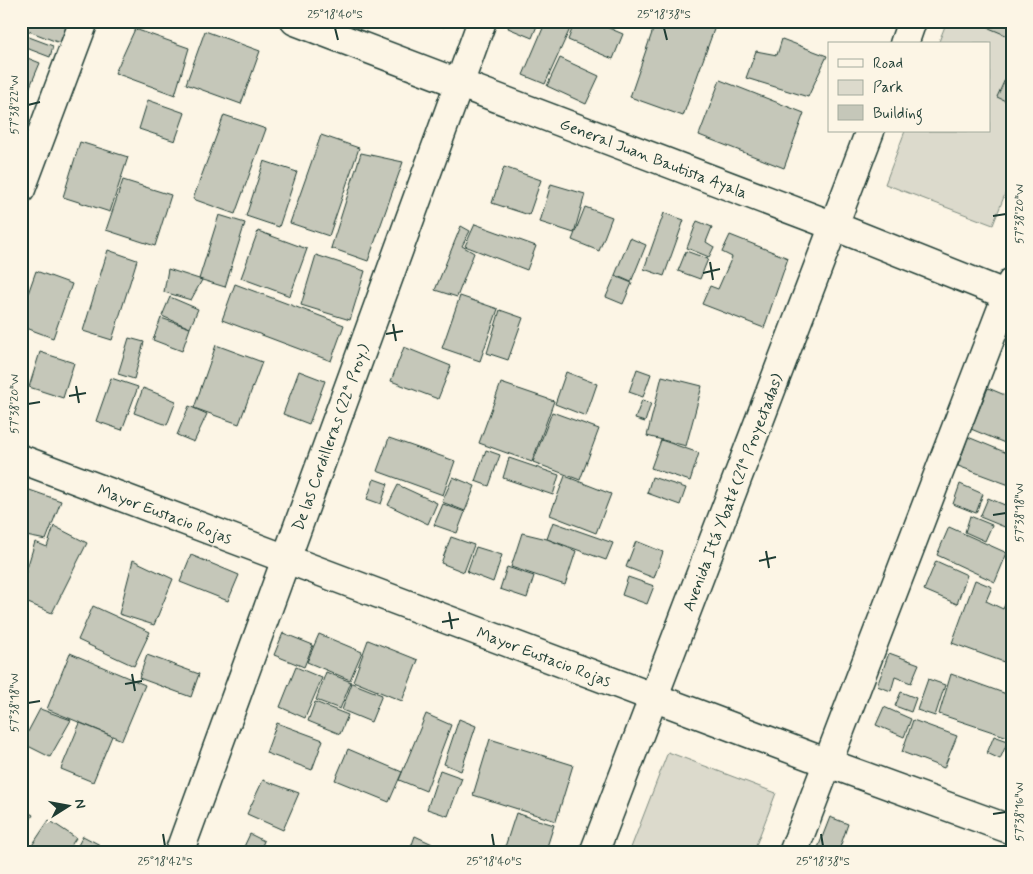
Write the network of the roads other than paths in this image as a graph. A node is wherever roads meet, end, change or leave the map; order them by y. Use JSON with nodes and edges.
{"nodes":[{"id":1,"x":84,"y":21,"type":"edge"},
{"id":2,"x":295,"y":21,"type":"edge"},
{"id":3,"x":482,"y":21,"type":"edge"},
{"id":4,"x":912,"y":21,"type":"edge"},
{"id":5,"x":905,"y":42,"type":"edge"},
{"id":6,"x":459,"y":83,"type":"junction"},
{"id":7,"x":870,"y":132,"type":"edge"},
{"id":8,"x":21,"y":189,"type":"edge"},
{"id":9,"x":834,"y":226,"type":"junction"},
{"id":10,"x":1010,"y":291,"type":"edge"},
{"id":11,"x":21,"y":459,"type":"edge"},
{"id":12,"x":286,"y":559,"type":"junction"},
{"id":13,"x":653,"y":697,"type":"junction"},
{"id":14,"x":828,"y":763,"type":"junction"},
{"id":15,"x":1012,"y":830,"type":"edge"},
{"id":16,"x":179,"y":853,"type":"edge"},
{"id":17,"x":594,"y":853,"type":"edge"},
{"id":18,"x":793,"y":853,"type":"edge"}],
"edges":[{"from":1,"to":8,"type":"street"},
{"from":2,"to":6,"type":"street","name":"General Juan Bautista Ayala"},
{"from":3,"to":6,"type":"street","name":"De las Cordilleras (22ª Proy.)"},
{"from":4,"to":5,"type":"street"},
{"from":6,"to":9,"type":"street","name":"General Juan Bautista Ayala"},
{"from":6,"to":12,"type":"street","name":"De las Cordilleras (22ª Proy.)"},
{"from":7,"to":9,"type":"street","name":"Avenida Itá Ybaté (21ª Proyectadas)"},
{"from":9,"to":10,"type":"street","name":"General Juan Bautista Ayala"},
{"from":9,"to":13,"type":"street","name":"Avenida Itá Ybaté (21ª Proyectadas)"},
{"from":10,"to":14,"type":"street"},
{"from":11,"to":12,"type":"street","name":"Mayor Eustacio Rojas"},
{"from":12,"to":13,"type":"street","name":"Mayor Eustacio Rojas"},
{"from":12,"to":16,"type":"street","name":"De las Cordilleras (22ª Proy.)"},
{"from":13,"to":14,"type":"street","name":"Mayor Eustacio Rojas"},
{"from":13,"to":17,"type":"street","name":"Avenida Itá Ybaté (21ª Proyectadas)"},
{"from":14,"to":15,"type":"street","name":"Mayor Eustacio Rojas"},
{"from":14,"to":18,"type":"street"}]}
